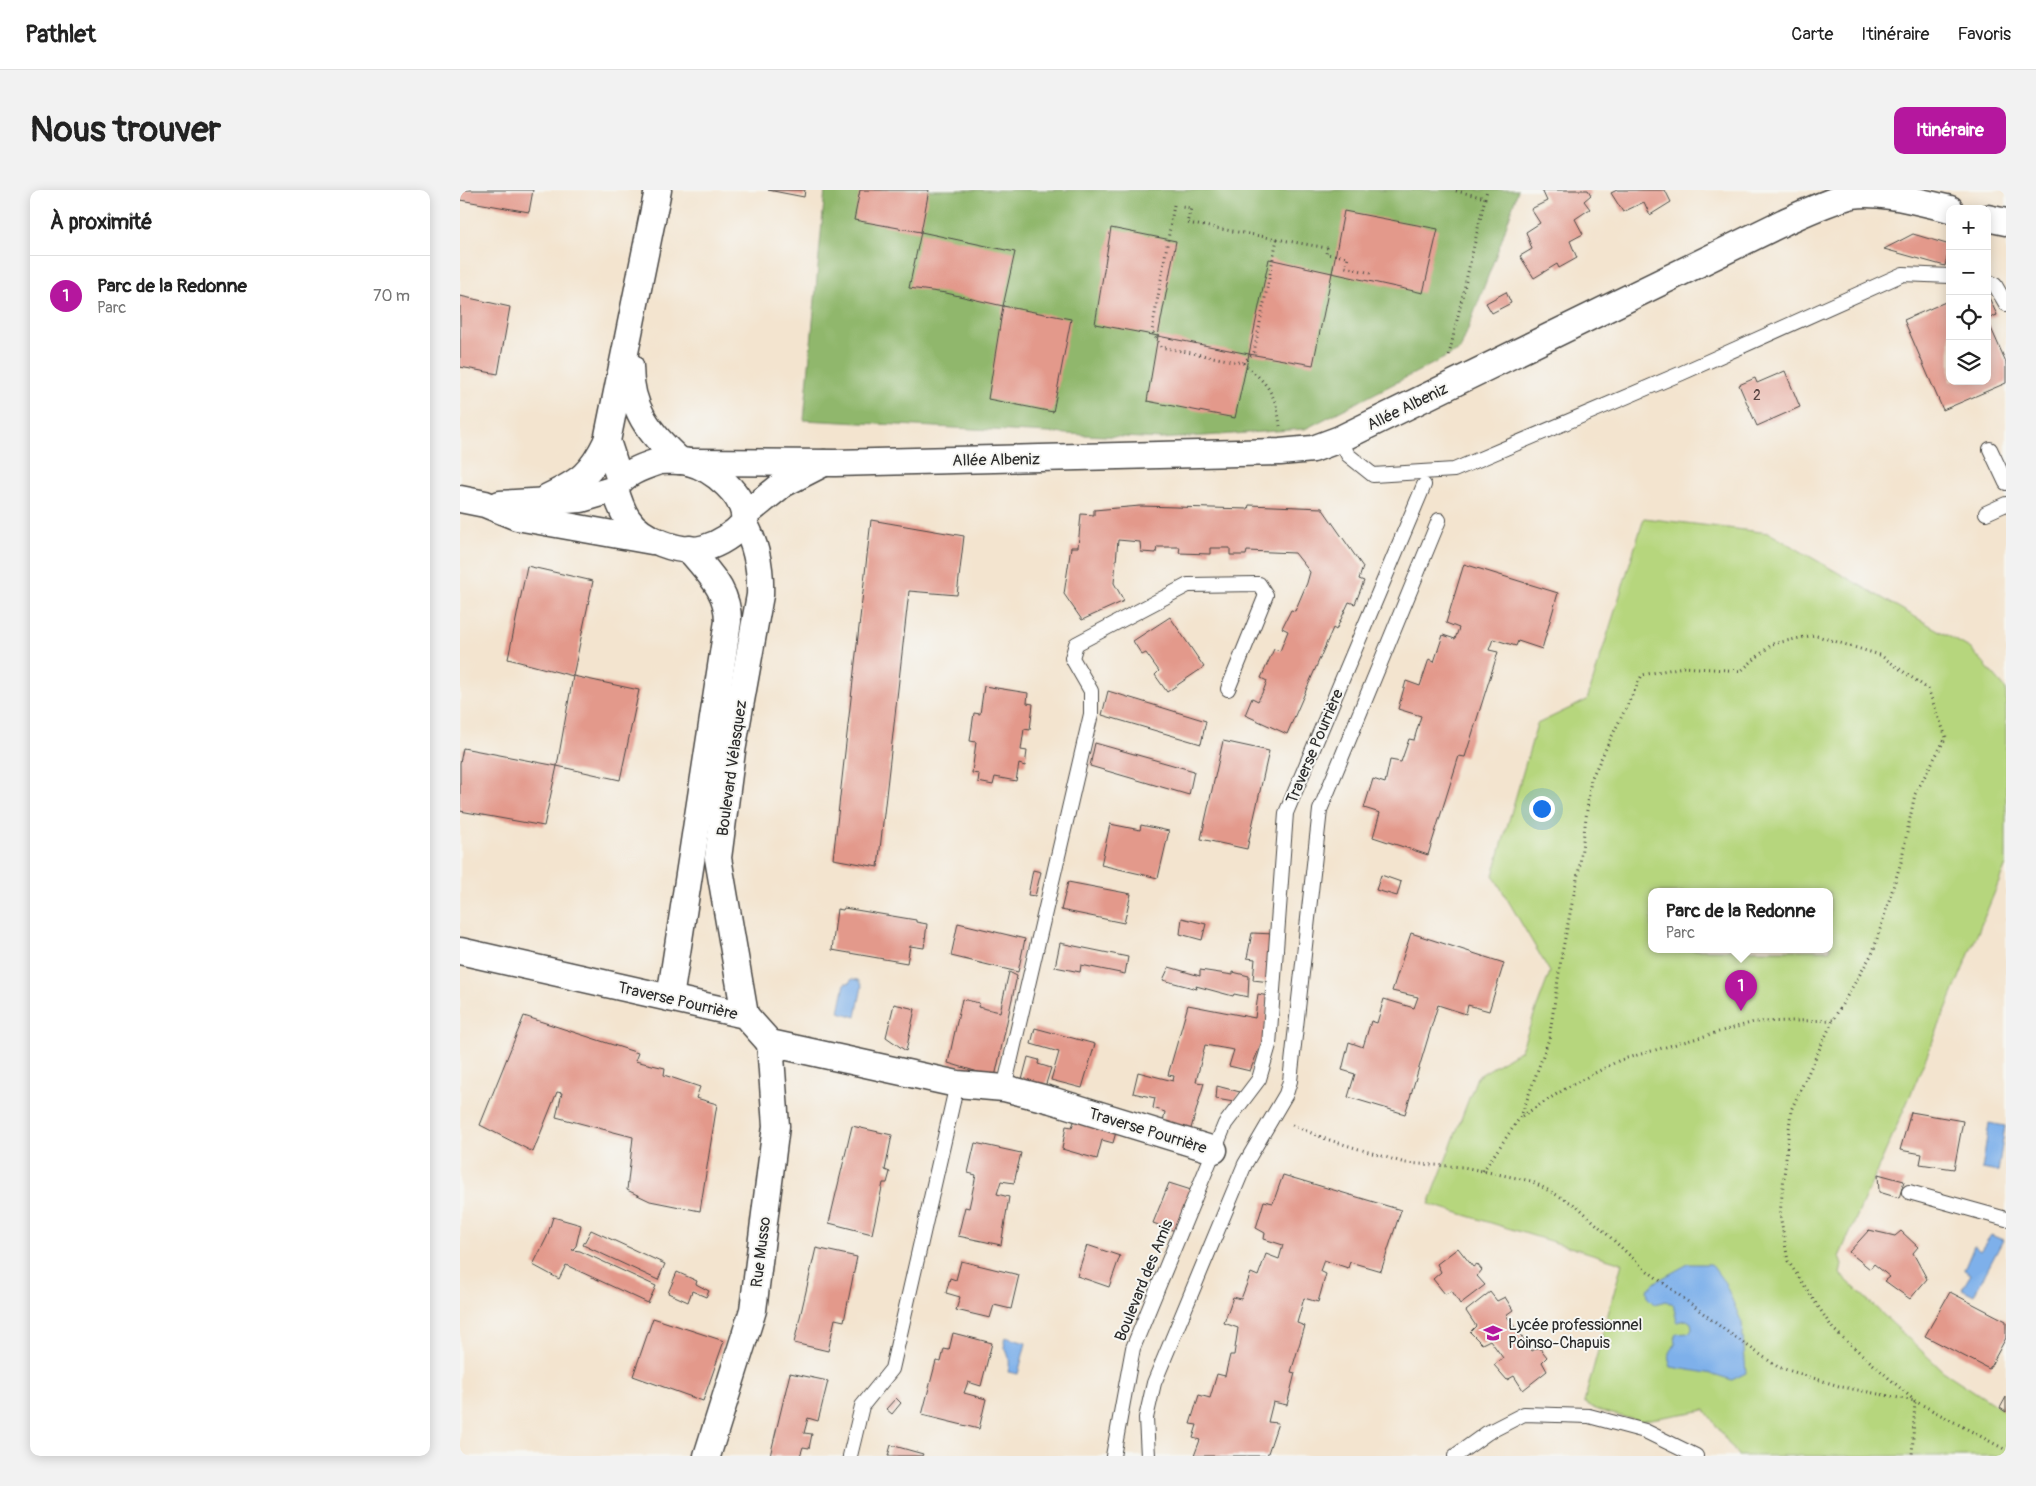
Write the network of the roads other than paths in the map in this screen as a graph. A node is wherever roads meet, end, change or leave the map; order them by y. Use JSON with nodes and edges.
{"nodes":[{"id":1,"x":658,"y":190,"type":"edge"},
{"id":2,"x":1946,"y":208,"type":"edge"},
{"id":3,"x":1991,"y":219,"type":"edge"},
{"id":4,"x":2006,"y":222,"type":"edge"},
{"id":5,"x":1946,"y":276,"type":"edge"},
{"id":6,"x":1991,"y":283,"type":"edge"},
{"id":7,"x":2006,"y":304,"type":"edge"},
{"id":8,"x":630,"y":337,"type":"junction"},
{"id":9,"x":1340,"y":439,"type":"junction"},
{"id":10,"x":607,"y":442,"type":"junction"},
{"id":11,"x":1990,"y":448,"type":"dead end"},
{"id":12,"x":685,"y":462,"type":"junction"},
{"id":13,"x":824,"y":463,"type":"junction"},
{"id":14,"x":2006,"y":483,"type":"edge"},
{"id":15,"x":618,"y":485,"type":"junction"},
{"id":16,"x":1424,"y":485,"type":"dead end"},
{"id":17,"x":540,"y":501,"type":"junction"},
{"id":18,"x":472,"y":502,"type":"edge"},
{"id":19,"x":2006,"y":504,"type":"edge"},
{"id":20,"x":1986,"y":512,"type":"dead end"},
{"id":21,"x":745,"y":519,"type":"junction"},
{"id":22,"x":1439,"y":520,"type":"dead end"},
{"id":23,"x":654,"y":541,"type":"junction"},
{"id":24,"x":689,"y":549,"type":"junction"},
{"id":25,"x":1228,"y":689,"type":"dead end"},
{"id":26,"x":460,"y":951,"type":"edge"},
{"id":27,"x":670,"y":998,"type":"junction"},
{"id":28,"x":745,"y":1015,"type":"junction"},
{"id":29,"x":770,"y":1043,"type":"junction"},
{"id":30,"x":957,"y":1084,"type":"junction"},
{"id":31,"x":1004,"y":1088,"type":"junction"},
{"id":32,"x":1214,"y":1150,"type":"junction"},
{"id":33,"x":1909,"y":1192,"type":"dead end"},
{"id":34,"x":2006,"y":1219,"type":"edge"},
{"id":35,"x":707,"y":1456,"type":"edge"},
{"id":36,"x":850,"y":1456,"type":"edge"},
{"id":37,"x":1113,"y":1456,"type":"edge"},
{"id":38,"x":1148,"y":1456,"type":"edge"},
{"id":39,"x":1455,"y":1456,"type":"edge"},
{"id":40,"x":1696,"y":1456,"type":"edge"}],
"edges":[{"from":1,"to":8,"type":"street"},
{"from":2,"to":9,"type":"street","name":"Allée Albeniz"},
{"from":3,"to":4,"type":"street"},
{"from":5,"to":9,"type":"lane"},
{"from":6,"to":7,"type":"lane"},
{"from":8,"to":10,"type":"street"},
{"from":8,"to":12,"type":"street"},
{"from":9,"to":13,"type":"street","name":"Allée Albeniz"},
{"from":10,"to":15,"type":"street"},
{"from":10,"to":17,"type":"street"},
{"from":11,"to":14,"type":"lane"},
{"from":12,"to":13,"type":"street","name":"Allée Albeniz"},
{"from":12,"to":15,"type":"street"},
{"from":12,"to":21,"type":"street"},
{"from":13,"to":21,"type":"street","name":"Allée Albeniz"},
{"from":15,"to":17,"type":"street"},
{"from":15,"to":23,"type":"street"},
{"from":16,"to":32,"type":"lane","name":"Traverse Pourrière"},
{"from":17,"to":18,"type":"street"},
{"from":18,"to":23,"type":"street"},
{"from":19,"to":20,"type":"lane"},
{"from":21,"to":24,"type":"street"},
{"from":21,"to":28,"type":"street","name":"Boulevard Vélasquez"},
{"from":22,"to":38,"type":"lane"},
{"from":23,"to":24,"type":"street"},
{"from":24,"to":27,"type":"street","name":"Boulevard Vélasquez"},
{"from":25,"to":31,"type":"lane"},
{"from":26,"to":27,"type":"street","name":"Traverse Pourrière"},
{"from":27,"to":28,"type":"street","name":"Traverse Pourrière"},
{"from":28,"to":29,"type":"street","name":"Traverse Pourrière"},
{"from":29,"to":30,"type":"street","name":"Traverse Pourrière"},
{"from":29,"to":35,"type":"street","name":"Rue Musso"},
{"from":30,"to":31,"type":"street","name":"Traverse Pourrière"},
{"from":30,"to":36,"type":"lane"},
{"from":31,"to":32,"type":"street","name":"Traverse Pourrière"},
{"from":32,"to":37,"type":"lane","name":"Boulevard des Amis"},
{"from":33,"to":34,"type":"lane"},
{"from":39,"to":40,"type":"lane"}]}
